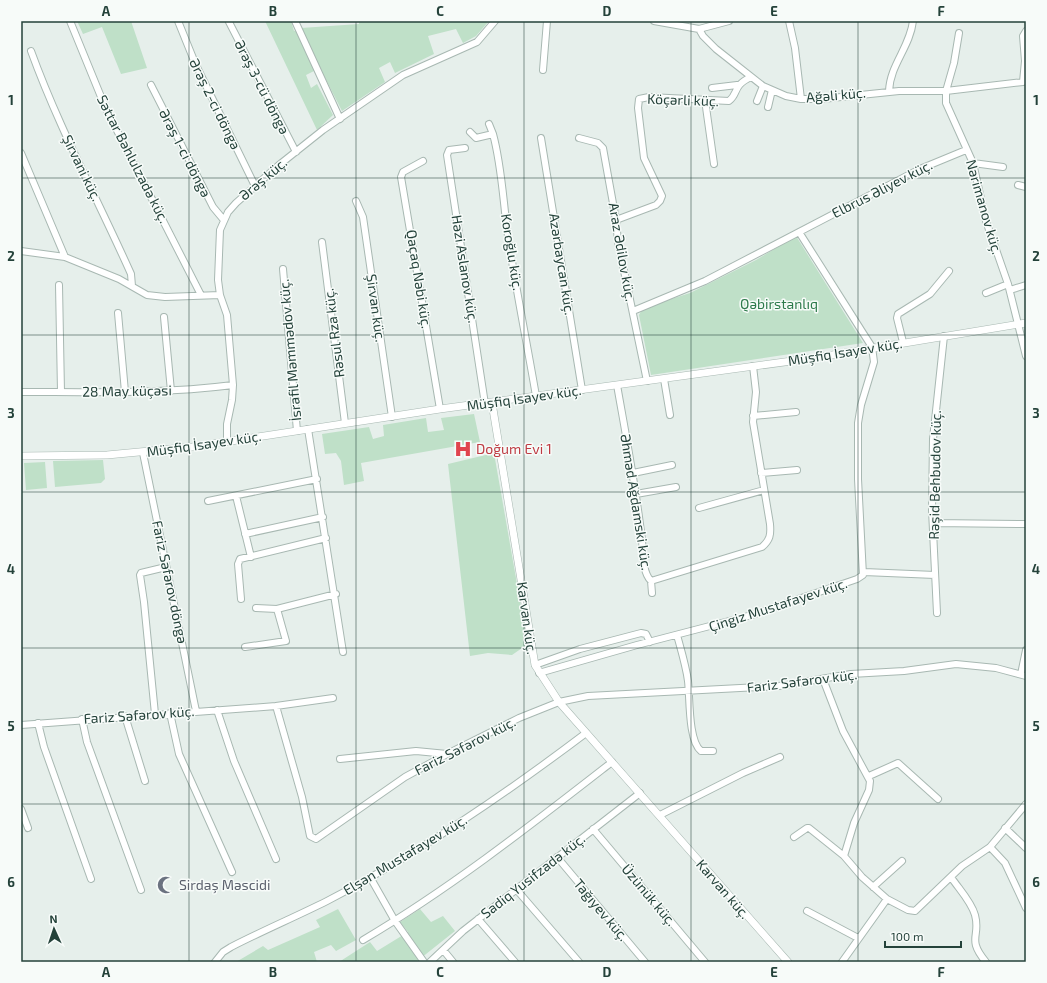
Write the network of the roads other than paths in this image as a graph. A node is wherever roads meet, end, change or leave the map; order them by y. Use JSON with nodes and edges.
{"nodes":[{"id":1,"x":70,"y":21,"type":"edge"},
{"id":2,"x":178,"y":21,"type":"edge"},
{"id":3,"x":295,"y":21,"type":"edge"},
{"id":4,"x":495,"y":21,"type":"edge"},
{"id":5,"x":547,"y":21,"type":"edge"},
{"id":6,"x":654,"y":21,"type":"edge"},
{"id":7,"x":690,"y":21,"type":"edge"},
{"id":8,"x":729,"y":21,"type":"edge"},
{"id":9,"x":789,"y":21,"type":"edge"},
{"id":10,"x":913,"y":21,"type":"edge"},
{"id":11,"x":229,"y":22,"type":"dead end"},
{"id":12,"x":690,"y":28,"type":"junction"},
{"id":13,"x":699,"y":30,"type":"junction"},
{"id":14,"x":1026,"y":31,"type":"edge"},
{"id":15,"x":959,"y":34,"type":"dead end"},
{"id":16,"x":31,"y":51,"type":"dead end"},
{"id":17,"x":543,"y":70,"type":"dead end"},
{"id":18,"x":750,"y":76,"type":"junction"},
{"id":19,"x":1024,"y":81,"type":"edge"},
{"id":20,"x":151,"y":85,"type":"dead end"},
{"id":21,"x":737,"y":85,"type":"junction"},
{"id":22,"x":763,"y":86,"type":"junction"},
{"id":23,"x":712,"y":88,"type":"dead end"},
{"id":24,"x":772,"y":90,"type":"junction"},
{"id":25,"x":889,"y":91,"type":"junction"},
{"id":26,"x":946,"y":91,"type":"junction"},
{"id":27,"x":801,"y":99,"type":"junction"},
{"id":28,"x":705,"y":100,"type":"junction"},
{"id":29,"x":757,"y":101,"type":"dead end"},
{"id":30,"x":768,"y":107,"type":"dead end"},
{"id":31,"x":340,"y":119,"type":"junction"},
{"id":32,"x":489,"y":124,"type":"dead end"},
{"id":33,"x":470,"y":132,"type":"dead end"},
{"id":34,"x":493,"y":134,"type":"junction"},
{"id":35,"x":541,"y":138,"type":"dead end"},
{"id":36,"x":579,"y":138,"type":"dead end"},
{"id":37,"x":465,"y":148,"type":"dead end"},
{"id":38,"x":966,"y":150,"type":"junction"},
{"id":39,"x":296,"y":152,"type":"junction"},
{"id":40,"x":21,"y":153,"type":"edge"},
{"id":41,"x":423,"y":161,"type":"dead end"},
{"id":42,"x":973,"y":163,"type":"junction"},
{"id":43,"x":714,"y":164,"type":"dead end"},
{"id":44,"x":1003,"y":167,"type":"dead end"},
{"id":45,"x":1018,"y":185,"type":"dead end"},
{"id":46,"x":255,"y":186,"type":"junction"},
{"id":47,"x":1026,"y":187,"type":"edge"},
{"id":48,"x":356,"y":200,"type":"dead end"},
{"id":49,"x":223,"y":220,"type":"junction"},
{"id":50,"x":616,"y":220,"type":"junction"},
{"id":51,"x":799,"y":232,"type":"junction"},
{"id":52,"x":322,"y":242,"type":"dead end"},
{"id":53,"x":21,"y":251,"type":"edge"},
{"id":54,"x":65,"y":257,"type":"junction"},
{"id":55,"x":283,"y":269,"type":"dead end"},
{"id":56,"x":949,"y":271,"type":"dead end"},
{"id":57,"x":59,"y":285,"type":"dead end"},
{"id":58,"x":1026,"y":285,"type":"edge"},
{"id":59,"x":132,"y":286,"type":"junction"},
{"id":60,"x":1009,"y":287,"type":"junction"},
{"id":61,"x":986,"y":293,"type":"dead end"},
{"id":62,"x":201,"y":295,"type":"junction"},
{"id":63,"x":220,"y":295,"type":"junction"},
{"id":64,"x":633,"y":310,"type":"junction"},
{"id":65,"x":118,"y":313,"type":"dead end"},
{"id":66,"x":164,"y":317,"type":"dead end"},
{"id":67,"x":1023,"y":324,"type":"edge"},
{"id":68,"x":944,"y":336,"type":"junction"},
{"id":69,"x":903,"y":342,"type":"junction"},
{"id":70,"x":872,"y":347,"type":"junction"},
{"id":71,"x":1026,"y":356,"type":"edge"},
{"id":72,"x":753,"y":366,"type":"junction"},
{"id":73,"x":664,"y":379,"type":"junction"},
{"id":74,"x":647,"y":381,"type":"junction"},
{"id":75,"x":233,"y":384,"type":"junction"},
{"id":76,"x":617,"y":385,"type":"junction"},
{"id":77,"x":582,"y":390,"type":"junction"},
{"id":78,"x":171,"y":391,"type":"junction"},
{"id":79,"x":21,"y":392,"type":"edge"},
{"id":80,"x":61,"y":392,"type":"junction"},
{"id":81,"x":124,"y":392,"type":"junction"},
{"id":82,"x":536,"y":396,"type":"junction"},
{"id":83,"x":488,"y":403,"type":"junction"},
{"id":84,"x":440,"y":409,"type":"junction"},
{"id":85,"x":796,"y":412,"type":"dead end"},
{"id":86,"x":392,"y":416,"type":"junction"},
{"id":87,"x":670,"y":416,"type":"dead end"},
{"id":88,"x":753,"y":416,"type":"junction"},
{"id":89,"x":344,"y":423,"type":"junction"},
{"id":90,"x":308,"y":429,"type":"junction"},
{"id":91,"x":297,"y":431,"type":"junction"},
{"id":92,"x":227,"y":442,"type":"junction"},
{"id":93,"x":143,"y":452,"type":"junction"},
{"id":94,"x":21,"y":456,"type":"edge"},
{"id":95,"x":672,"y":465,"type":"dead end"},
{"id":96,"x":797,"y":470,"type":"dead end"},
{"id":97,"x":761,"y":472,"type":"junction"},
{"id":98,"x":633,"y":473,"type":"junction"},
{"id":99,"x":317,"y":480,"type":"junction"},
{"id":100,"x":676,"y":487,"type":"dead end"},
{"id":101,"x":764,"y":490,"type":"junction"},
{"id":102,"x":636,"y":494,"type":"junction"},
{"id":103,"x":236,"y":496,"type":"junction"},
{"id":104,"x":208,"y":502,"type":"dead end"},
{"id":105,"x":699,"y":508,"type":"dead end"},
{"id":106,"x":323,"y":517,"type":"junction"},
{"id":107,"x":933,"y":523,"type":"junction"},
{"id":108,"x":1026,"y":524,"type":"edge"},
{"id":109,"x":245,"y":534,"type":"junction"},
{"id":110,"x":326,"y":538,"type":"junction"},
{"id":111,"x":251,"y":557,"type":"junction"},
{"id":112,"x":166,"y":567,"type":"junction"},
{"id":113,"x":864,"y":572,"type":"junction"},
{"id":114,"x":935,"y":575,"type":"junction"},
{"id":115,"x":651,"y":581,"type":"junction"},
{"id":116,"x":652,"y":593,"type":"dead end"},
{"id":117,"x":336,"y":594,"type":"junction"},
{"id":118,"x":241,"y":599,"type":"dead end"},
{"id":119,"x":256,"y":608,"type":"dead end"},
{"id":120,"x":278,"y":609,"type":"junction"},
{"id":121,"x":937,"y":614,"type":"dead end"},
{"id":122,"x":677,"y":635,"type":"junction"},
{"id":123,"x":650,"y":642,"type":"junction"},
{"id":124,"x":245,"y":647,"type":"dead end"},
{"id":125,"x":1026,"y":650,"type":"edge"},
{"id":126,"x":344,"y":652,"type":"dead end"},
{"id":127,"x":535,"y":665,"type":"junction"},
{"id":128,"x":539,"y":673,"type":"junction"},
{"id":129,"x":1024,"y":675,"type":"edge"},
{"id":130,"x":822,"y":679,"type":"junction"},
{"id":131,"x":688,"y":691,"type":"junction"},
{"id":132,"x":333,"y":698,"type":"dead end"},
{"id":133,"x":559,"y":702,"type":"junction"},
{"id":134,"x":276,"y":706,"type":"junction"},
{"id":135,"x":217,"y":710,"type":"junction"},
{"id":136,"x":196,"y":712,"type":"junction"},
{"id":137,"x":170,"y":713,"type":"junction"},
{"id":138,"x":155,"y":714,"type":"junction"},
{"id":139,"x":125,"y":716,"type":"junction"},
{"id":140,"x":82,"y":719,"type":"junction"},
{"id":141,"x":38,"y":723,"type":"junction"},
{"id":142,"x":21,"y":724,"type":"edge"},
{"id":143,"x":586,"y":733,"type":"junction"},
{"id":144,"x":713,"y":751,"type":"dead end"},
{"id":145,"x":447,"y":754,"type":"junction"},
{"id":146,"x":780,"y":757,"type":"dead end"},
{"id":147,"x":340,"y":760,"type":"dead end"},
{"id":148,"x":612,"y":762,"type":"junction"},
{"id":149,"x":869,"y":776,"type":"junction"},
{"id":150,"x":144,"y":780,"type":"dead end"},
{"id":151,"x":640,"y":793,"type":"junction"},
{"id":152,"x":938,"y":799,"type":"dead end"},
{"id":153,"x":1026,"y":804,"type":"edge"},
{"id":154,"x":21,"y":809,"type":"edge"},
{"id":155,"x":660,"y":815,"type":"junction"},
{"id":156,"x":28,"y":828,"type":"dead end"},
{"id":157,"x":1005,"y":828,"type":"junction"},
{"id":158,"x":594,"y":829,"type":"junction"},
{"id":159,"x":794,"y":837,"type":"dead end"},
{"id":160,"x":990,"y":847,"type":"junction"},
{"id":161,"x":1026,"y":848,"type":"edge"},
{"id":162,"x":844,"y":856,"type":"junction"},
{"id":163,"x":556,"y":857,"type":"junction"},
{"id":164,"x":276,"y":859,"type":"dead end"},
{"id":165,"x":902,"y":861,"type":"dead end"},
{"id":166,"x":232,"y":872,"type":"dead end"},
{"id":167,"x":370,"y":877,"type":"junction"},
{"id":168,"x":951,"y":877,"type":"junction"},
{"id":169,"x":91,"y":879,"type":"dead end"},
{"id":170,"x":873,"y":887,"type":"junction"},
{"id":171,"x":516,"y":889,"type":"junction"},
{"id":172,"x":141,"y":890,"type":"dead end"},
{"id":173,"x":887,"y":899,"type":"junction"},
{"id":174,"x":1026,"y":908,"type":"edge"},
{"id":175,"x":807,"y":911,"type":"dead end"},
{"id":176,"x":478,"y":919,"type":"junction"},
{"id":177,"x":396,"y":921,"type":"junction"},
{"id":178,"x":858,"y":938,"type":"junction"},
{"id":179,"x":363,"y":940,"type":"dead end"},
{"id":180,"x":444,"y":951,"type":"junction"},
{"id":181,"x":215,"y":962,"type":"edge"},
{"id":182,"x":424,"y":962,"type":"edge"},
{"id":183,"x":430,"y":962,"type":"edge"},
{"id":184,"x":453,"y":962,"type":"edge"},
{"id":185,"x":515,"y":962,"type":"edge"},
{"id":186,"x":579,"y":962,"type":"edge"},
{"id":187,"x":645,"y":962,"type":"edge"},
{"id":188,"x":705,"y":962,"type":"edge"},
{"id":189,"x":788,"y":962,"type":"edge"},
{"id":190,"x":842,"y":962,"type":"edge"},
{"id":191,"x":986,"y":962,"type":"edge"}],
"edges":[{"from":1,"to":62,"type":"street","name":"Səttar Bəhlulzadə küç."},
{"from":2,"to":46,"type":"street","name":"Ərəş 2-ci döngə"},
{"from":3,"to":31,"type":"street"},
{"from":4,"to":31,"type":"street","name":"Ərəş küç."},
{"from":5,"to":17,"type":"street"},
{"from":6,"to":12,"type":"street"},
{"from":7,"to":12,"type":"street"},
{"from":8,"to":13,"type":"street"},
{"from":9,"to":27,"type":"street"},
{"from":10,"to":25,"type":"street"},
{"from":11,"to":39,"type":"street","name":"Ərəş 3-cü döngə"},
{"from":12,"to":13,"type":"street"},
{"from":13,"to":18,"type":"street","name":"Ağəli küç."},
{"from":14,"to":19,"type":"street"},
{"from":15,"to":26,"type":"street"},
{"from":16,"to":59,"type":"street","name":"Şirvani küç."},
{"from":18,"to":21,"type":"street","name":"Köçərli küç."},
{"from":18,"to":22,"type":"street","name":"Ağəli küç."},
{"from":19,"to":26,"type":"street"},
{"from":20,"to":49,"type":"street","name":"Ərəş 1-ci döngə"},
{"from":21,"to":23,"type":"street"},
{"from":21,"to":28,"type":"street","name":"Köçərli küç."},
{"from":22,"to":24,"type":"street","name":"Ağəli küç."},
{"from":22,"to":29,"type":"street"},
{"from":24,"to":27,"type":"street","name":"Ağəli küç."},
{"from":24,"to":30,"type":"street"},
{"from":25,"to":26,"type":"street","name":"Ağəli küç."},
{"from":25,"to":27,"type":"street","name":"Ağəli küç."},
{"from":26,"to":38,"type":"street","name":"Nərimanov küç."},
{"from":28,"to":43,"type":"street"},
{"from":28,"to":50,"type":"street","name":"Köçərli küç."},
{"from":31,"to":39,"type":"street","name":"Ərəş küç."},
{"from":32,"to":34,"type":"street","name":"Koroğlu küç."},
{"from":33,"to":34,"type":"street"},
{"from":34,"to":82,"type":"street","name":"Koroğlu küç."},
{"from":35,"to":77,"type":"street","name":"Azərbaycan küç."},
{"from":36,"to":50,"type":"street","name":"Araz Ədilov küç."},
{"from":37,"to":83,"type":"street","name":"Həzi Aslanov küç."},
{"from":38,"to":42,"type":"street","name":"Nərimanov küç."},
{"from":38,"to":51,"type":"street","name":"Elbrus Əliyev küç."},
{"from":39,"to":46,"type":"street","name":"Ərəş küç."},
{"from":40,"to":54,"type":"street"},
{"from":41,"to":84,"type":"street","name":"Qaçaq Nəbi küç."},
{"from":42,"to":44,"type":"street"},
{"from":42,"to":60,"type":"street","name":"Nərimanov küç."},
{"from":45,"to":47,"type":"street"},
{"from":46,"to":49,"type":"street","name":"Ərəş küç."},
{"from":48,"to":86,"type":"street","name":"Şirvan küç."},
{"from":49,"to":63,"type":"street","name":"Ərəş küç."},
{"from":50,"to":64,"type":"street","name":"Araz Ədilov küç."},
{"from":51,"to":64,"type":"street","name":"Elbrus Əliyev küç."},
{"from":51,"to":70,"type":"street"},
{"from":52,"to":89,"type":"street","name":"Rəsul Rza küç."},
{"from":53,"to":54,"type":"street"},
{"from":54,"to":59,"type":"street"},
{"from":55,"to":91,"type":"street","name":"İsrafil Məmmədov küç."},
{"from":56,"to":69,"type":"street"},
{"from":57,"to":80,"type":"street"},
{"from":58,"to":60,"type":"street"},
{"from":59,"to":62,"type":"street"},
{"from":60,"to":61,"type":"street"},
{"from":60,"to":67,"type":"street","name":"Nərimanov küç."},
{"from":62,"to":63,"type":"street"},
{"from":63,"to":75,"type":"street","name":"Ərəş küç."},
{"from":64,"to":74,"type":"street","name":"Araz Ədilov küç."},
{"from":65,"to":81,"type":"street"},
{"from":66,"to":78,"type":"street"},
{"from":67,"to":68,"type":"street","name":"Müşfiq İsayev küç."},
{"from":67,"to":71,"type":"street","name":"Nərimanov küç."},
{"from":68,"to":69,"type":"street","name":"Müşfiq İsayev küç."},
{"from":68,"to":107,"type":"street","name":"Rəşid Behbudov küç."},
{"from":69,"to":70,"type":"street","name":"Müşfiq İsayev küç."},
{"from":70,"to":72,"type":"street","name":"Müşfiq İsayev küç."},
{"from":70,"to":113,"type":"street","name":"Çingiz Mustafayev küç."},
{"from":72,"to":73,"type":"street","name":"Müşfiq İsayev küç."},
{"from":72,"to":88,"type":"street","name":"Əhməd Ağdamski küç."},
{"from":73,"to":74,"type":"street","name":"Müşfiq İsayev küç."},
{"from":73,"to":87,"type":"street"},
{"from":74,"to":76,"type":"street","name":"Müşfiq İsayev küç."},
{"from":75,"to":78,"type":"street","name":"28 May küçəsi"},
{"from":75,"to":92,"type":"street","name":"Ərəş küç."},
{"from":76,"to":77,"type":"street","name":"Müşfiq İsayev küç."},
{"from":76,"to":98,"type":"street","name":"Əhməd Ağdamski küç."},
{"from":77,"to":82,"type":"street","name":"Müşfiq İsayev küç."},
{"from":78,"to":81,"type":"street","name":"28 May küçəsi"},
{"from":79,"to":80,"type":"street","name":"28 May küçəsi"},
{"from":80,"to":81,"type":"street","name":"28 May küçəsi"},
{"from":82,"to":83,"type":"street","name":"Müşfiq İsayev küç."},
{"from":83,"to":84,"type":"street","name":"Müşfiq İsayev küç."},
{"from":83,"to":127,"type":"street","name":"Karvan küç."},
{"from":84,"to":86,"type":"street","name":"Müşfiq İsayev küç."},
{"from":85,"to":88,"type":"street"},
{"from":86,"to":89,"type":"street","name":"Müşfiq İsayev küç."},
{"from":88,"to":97,"type":"street","name":"Əhməd Ağdamski küç."},
{"from":89,"to":90,"type":"street","name":"Müşfiq İsayev küç."},
{"from":90,"to":91,"type":"street","name":"Müşfiq İsayev küç."},
{"from":90,"to":99,"type":"street"},
{"from":91,"to":92,"type":"street","name":"Müşfiq İsayev küç."},
{"from":92,"to":93,"type":"street","name":"Müşfiq İsayev küç."},
{"from":93,"to":94,"type":"street","name":"Müşfiq İsayev küç."},
{"from":93,"to":112,"type":"street","name":"Fariz Səfərov döngə"},
{"from":95,"to":98,"type":"street"},
{"from":96,"to":97,"type":"street"},
{"from":97,"to":101,"type":"street","name":"Əhməd Ağdamski küç."},
{"from":98,"to":102,"type":"street","name":"Əhməd Ağdamski küç."},
{"from":99,"to":103,"type":"street"},
{"from":99,"to":106,"type":"street"},
{"from":100,"to":102,"type":"street"},
{"from":101,"to":105,"type":"street"},
{"from":101,"to":115,"type":"street","name":"Əhməd Ağdamski küç."},
{"from":102,"to":115,"type":"street","name":"Əhməd Ağdamski küç."},
{"from":103,"to":104,"type":"street"},
{"from":103,"to":109,"type":"street"},
{"from":106,"to":109,"type":"street"},
{"from":106,"to":110,"type":"street"},
{"from":107,"to":108,"type":"street"},
{"from":107,"to":114,"type":"street","name":"Rəşid Behbudov küç."},
{"from":109,"to":111,"type":"street"},
{"from":110,"to":111,"type":"street"},
{"from":110,"to":117,"type":"street"},
{"from":111,"to":118,"type":"street"},
{"from":112,"to":136,"type":"street","name":"Fariz Səfərov döngə"},
{"from":112,"to":138,"type":"street"},
{"from":113,"to":114,"type":"street"},
{"from":113,"to":122,"type":"street","name":"Çingiz Mustafayev küç."},
{"from":114,"to":121,"type":"street","name":"Rəşid Behbudov küç."},
{"from":115,"to":116,"type":"street"},
{"from":117,"to":120,"type":"street"},
{"from":117,"to":126,"type":"street"},
{"from":119,"to":120,"type":"street"},
{"from":120,"to":124,"type":"street"},
{"from":122,"to":123,"type":"street","name":"Çingiz Mustafayev küç."},
{"from":122,"to":131,"type":"street"},
{"from":123,"to":127,"type":"street"},
{"from":123,"to":128,"type":"street","name":"Çingiz Mustafayev küç."},
{"from":125,"to":129,"type":"street"},
{"from":127,"to":128,"type":"street","name":"Karvan küç."},
{"from":128,"to":133,"type":"street","name":"Karvan küç."},
{"from":129,"to":130,"type":"street","name":"Fariz Səfərov küç."},
{"from":130,"to":131,"type":"street","name":"Fariz Səfərov küç."},
{"from":130,"to":149,"type":"street"},
{"from":131,"to":133,"type":"street","name":"Fariz Səfərov küç."},
{"from":131,"to":144,"type":"street"},
{"from":132,"to":134,"type":"street"},
{"from":133,"to":143,"type":"street","name":"Karvan küç."},
{"from":133,"to":145,"type":"street","name":"Fariz Səfərov küç."},
{"from":134,"to":135,"type":"street","name":"Fariz Səfərov küç."},
{"from":134,"to":145,"type":"street","name":"Fariz Səfərov küç."},
{"from":135,"to":136,"type":"street","name":"Fariz Səfərov küç."},
{"from":135,"to":164,"type":"street"},
{"from":136,"to":137,"type":"street","name":"Fariz Səfərov küç."},
{"from":137,"to":138,"type":"street","name":"Fariz Səfərov küç."},
{"from":137,"to":166,"type":"street"},
{"from":138,"to":139,"type":"street","name":"Fariz Səfərov küç."},
{"from":139,"to":140,"type":"street","name":"Fariz Səfərov küç."},
{"from":139,"to":150,"type":"street"},
{"from":140,"to":141,"type":"street","name":"Fariz Səfərov küç."},
{"from":140,"to":172,"type":"street"},
{"from":141,"to":142,"type":"street","name":"Fariz Səfərov küç."},
{"from":141,"to":169,"type":"street"},
{"from":143,"to":148,"type":"street","name":"Karvan küç."},
{"from":143,"to":167,"type":"street","name":"Elşən Mustafayev küç."},
{"from":145,"to":147,"type":"street"},
{"from":146,"to":155,"type":"street"},
{"from":148,"to":151,"type":"street","name":"Karvan küç."},
{"from":148,"to":177,"type":"street"},
{"from":149,"to":152,"type":"street"},
{"from":149,"to":162,"type":"street"},
{"from":151,"to":155,"type":"street","name":"Karvan küç."},
{"from":151,"to":158,"type":"street","name":"Sadiq Yusifzadə küç."},
{"from":153,"to":157,"type":"street"},
{"from":154,"to":156,"type":"street"},
{"from":155,"to":189,"type":"street","name":"Karvan küç."},
{"from":157,"to":160,"type":"street"},
{"from":157,"to":161,"type":"street"},
{"from":158,"to":163,"type":"street","name":"Sadiq Yusifzadə küç."},
{"from":158,"to":188,"type":"street","name":"Üzünük küç."},
{"from":159,"to":162,"type":"street"},
{"from":160,"to":168,"type":"street"},
{"from":160,"to":174,"type":"street"},
{"from":162,"to":170,"type":"street"},
{"from":163,"to":171,"type":"street","name":"Sadiq Yusifzadə küç."},
{"from":163,"to":187,"type":"street","name":"Tağıyev küç."},
{"from":165,"to":170,"type":"street"},
{"from":167,"to":177,"type":"street"},
{"from":167,"to":181,"type":"street","name":"Elşən Mustafayev küç."},
{"from":168,"to":173,"type":"street"},
{"from":168,"to":191,"type":"street"},
{"from":170,"to":173,"type":"street"},
{"from":171,"to":176,"type":"street","name":"Sadiq Yusifzadə küç."},
{"from":171,"to":186,"type":"street"},
{"from":173,"to":178,"type":"street"},
{"from":175,"to":178,"type":"street"},
{"from":176,"to":180,"type":"street","name":"Sadiq Yusifzadə küç."},
{"from":176,"to":185,"type":"street"},
{"from":177,"to":179,"type":"street"},
{"from":177,"to":182,"type":"street"},
{"from":178,"to":190,"type":"street"},
{"from":180,"to":183,"type":"street","name":"Sadiq Yusifzadə küç."},
{"from":180,"to":184,"type":"street"}]}
